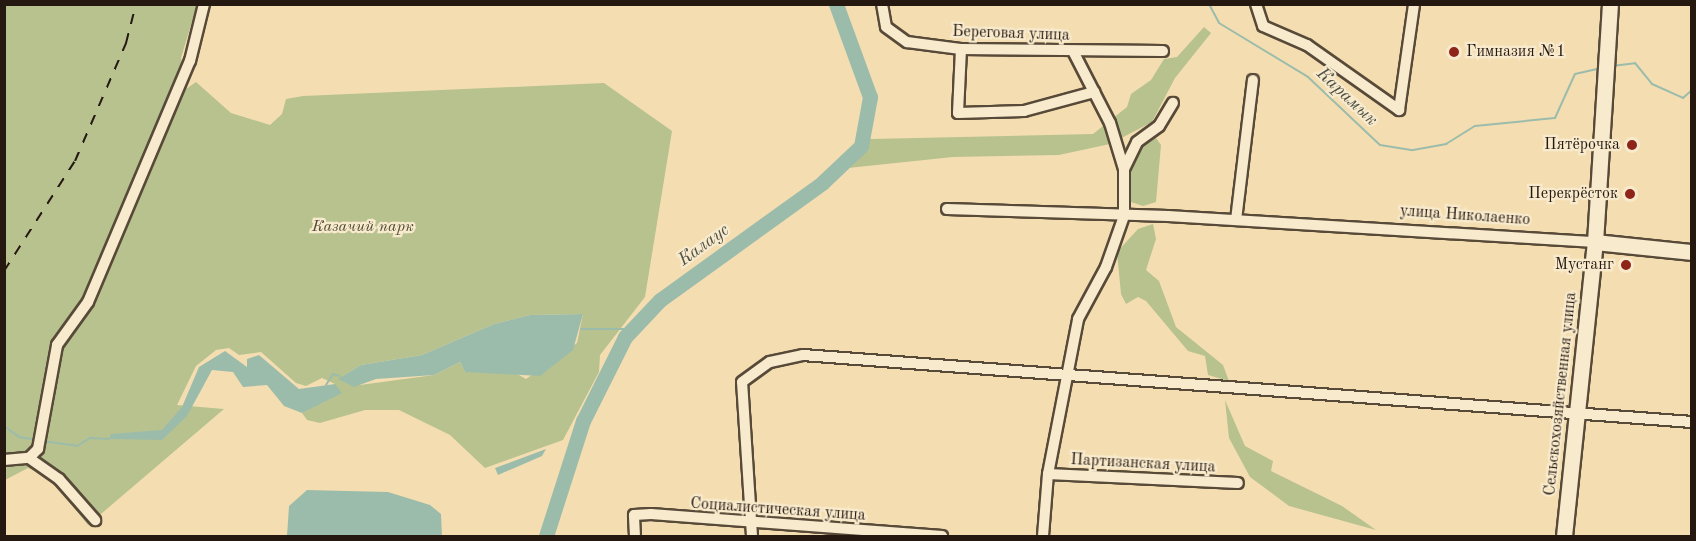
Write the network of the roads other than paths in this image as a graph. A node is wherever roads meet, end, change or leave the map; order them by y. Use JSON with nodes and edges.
{"nodes":[{"id":1,"x":204,"y":4,"type":"edge"},
{"id":2,"x":882,"y":4,"type":"edge"},
{"id":3,"x":1256,"y":4,"type":"edge"},
{"id":4,"x":1414,"y":4,"type":"edge"},
{"id":5,"x":1610,"y":4,"type":"edge"},
{"id":6,"x":962,"y":49,"type":"junction"},
{"id":7,"x":1073,"y":51,"type":"junction"},
{"id":8,"x":1163,"y":51,"type":"dead end"},
{"id":9,"x":1253,"y":80,"type":"dead end"},
{"id":10,"x":1094,"y":92,"type":"junction"},
{"id":11,"x":1173,"y":103,"type":"dead end"},
{"id":12,"x":1124,"y":169,"type":"junction"},
{"id":13,"x":947,"y":209,"type":"dead end"},
{"id":14,"x":1124,"y":216,"type":"junction"},
{"id":15,"x":1236,"y":220,"type":"junction"},
{"id":16,"x":1595,"y":242,"type":"junction"},
{"id":17,"x":1692,"y":252,"type":"edge"},
{"id":18,"x":1065,"y":372,"type":"junction"},
{"id":19,"x":1578,"y":414,"type":"junction"},
{"id":20,"x":1692,"y":422,"type":"edge"},
{"id":21,"x":29,"y":458,"type":"junction"},
{"id":22,"x":4,"y":460,"type":"edge"},
{"id":23,"x":1048,"y":474,"type":"junction"},
{"id":24,"x":1238,"y":483,"type":"dead end"},
{"id":25,"x":95,"y":520,"type":"dead end"},
{"id":26,"x":752,"y":531,"type":"edge"},
{"id":27,"x":635,"y":537,"type":"edge"},
{"id":28,"x":942,"y":537,"type":"edge"},
{"id":29,"x":1043,"y":537,"type":"edge"},
{"id":30,"x":1564,"y":537,"type":"edge"}],
"edges":[{"from":1,"to":21,"type":"street"},
{"from":2,"to":6,"type":"street","name":"Береговая улица"},
{"from":3,"to":4,"type":"street"},
{"from":5,"to":16,"type":"main road","name":"Сельскохозяйственная улица"},
{"from":6,"to":7,"type":"street","name":"Береговая улица"},
{"from":6,"to":10,"type":"street"},
{"from":7,"to":8,"type":"street","name":"Береговая улица"},
{"from":7,"to":10,"type":"street","name":"Партизанская улица"},
{"from":9,"to":15,"type":"street"},
{"from":10,"to":12,"type":"street","name":"Партизанская улица"},
{"from":11,"to":12,"type":"street"},
{"from":12,"to":14,"type":"street","name":"Партизанская улица"},
{"from":13,"to":14,"type":"street","name":"улица Николаенко"},
{"from":14,"to":15,"type":"street","name":"улица Николаенко"},
{"from":14,"to":18,"type":"street","name":"Партизанская улица"},
{"from":15,"to":16,"type":"street","name":"улица Николаенко"},
{"from":16,"to":17,"type":"main road","name":"улица Николаенко"},
{"from":16,"to":19,"type":"main road","name":"Сельскохозяйственная улица"},
{"from":18,"to":19,"type":"street"},
{"from":18,"to":23,"type":"street","name":"Партизанская улица"},
{"from":18,"to":26,"type":"street"},
{"from":19,"to":20,"type":"street"},
{"from":19,"to":30,"type":"main road","name":"Сельскохозяйственная улица"},
{"from":21,"to":22,"type":"street"},
{"from":21,"to":25,"type":"street"},
{"from":23,"to":24,"type":"street","name":"Партизанская улица"},
{"from":23,"to":29,"type":"street","name":"Партизанская улица"},
{"from":26,"to":27,"type":"street","name":"Социалистическая улица"},
{"from":26,"to":28,"type":"street","name":"Социалистическая улица"}]}
